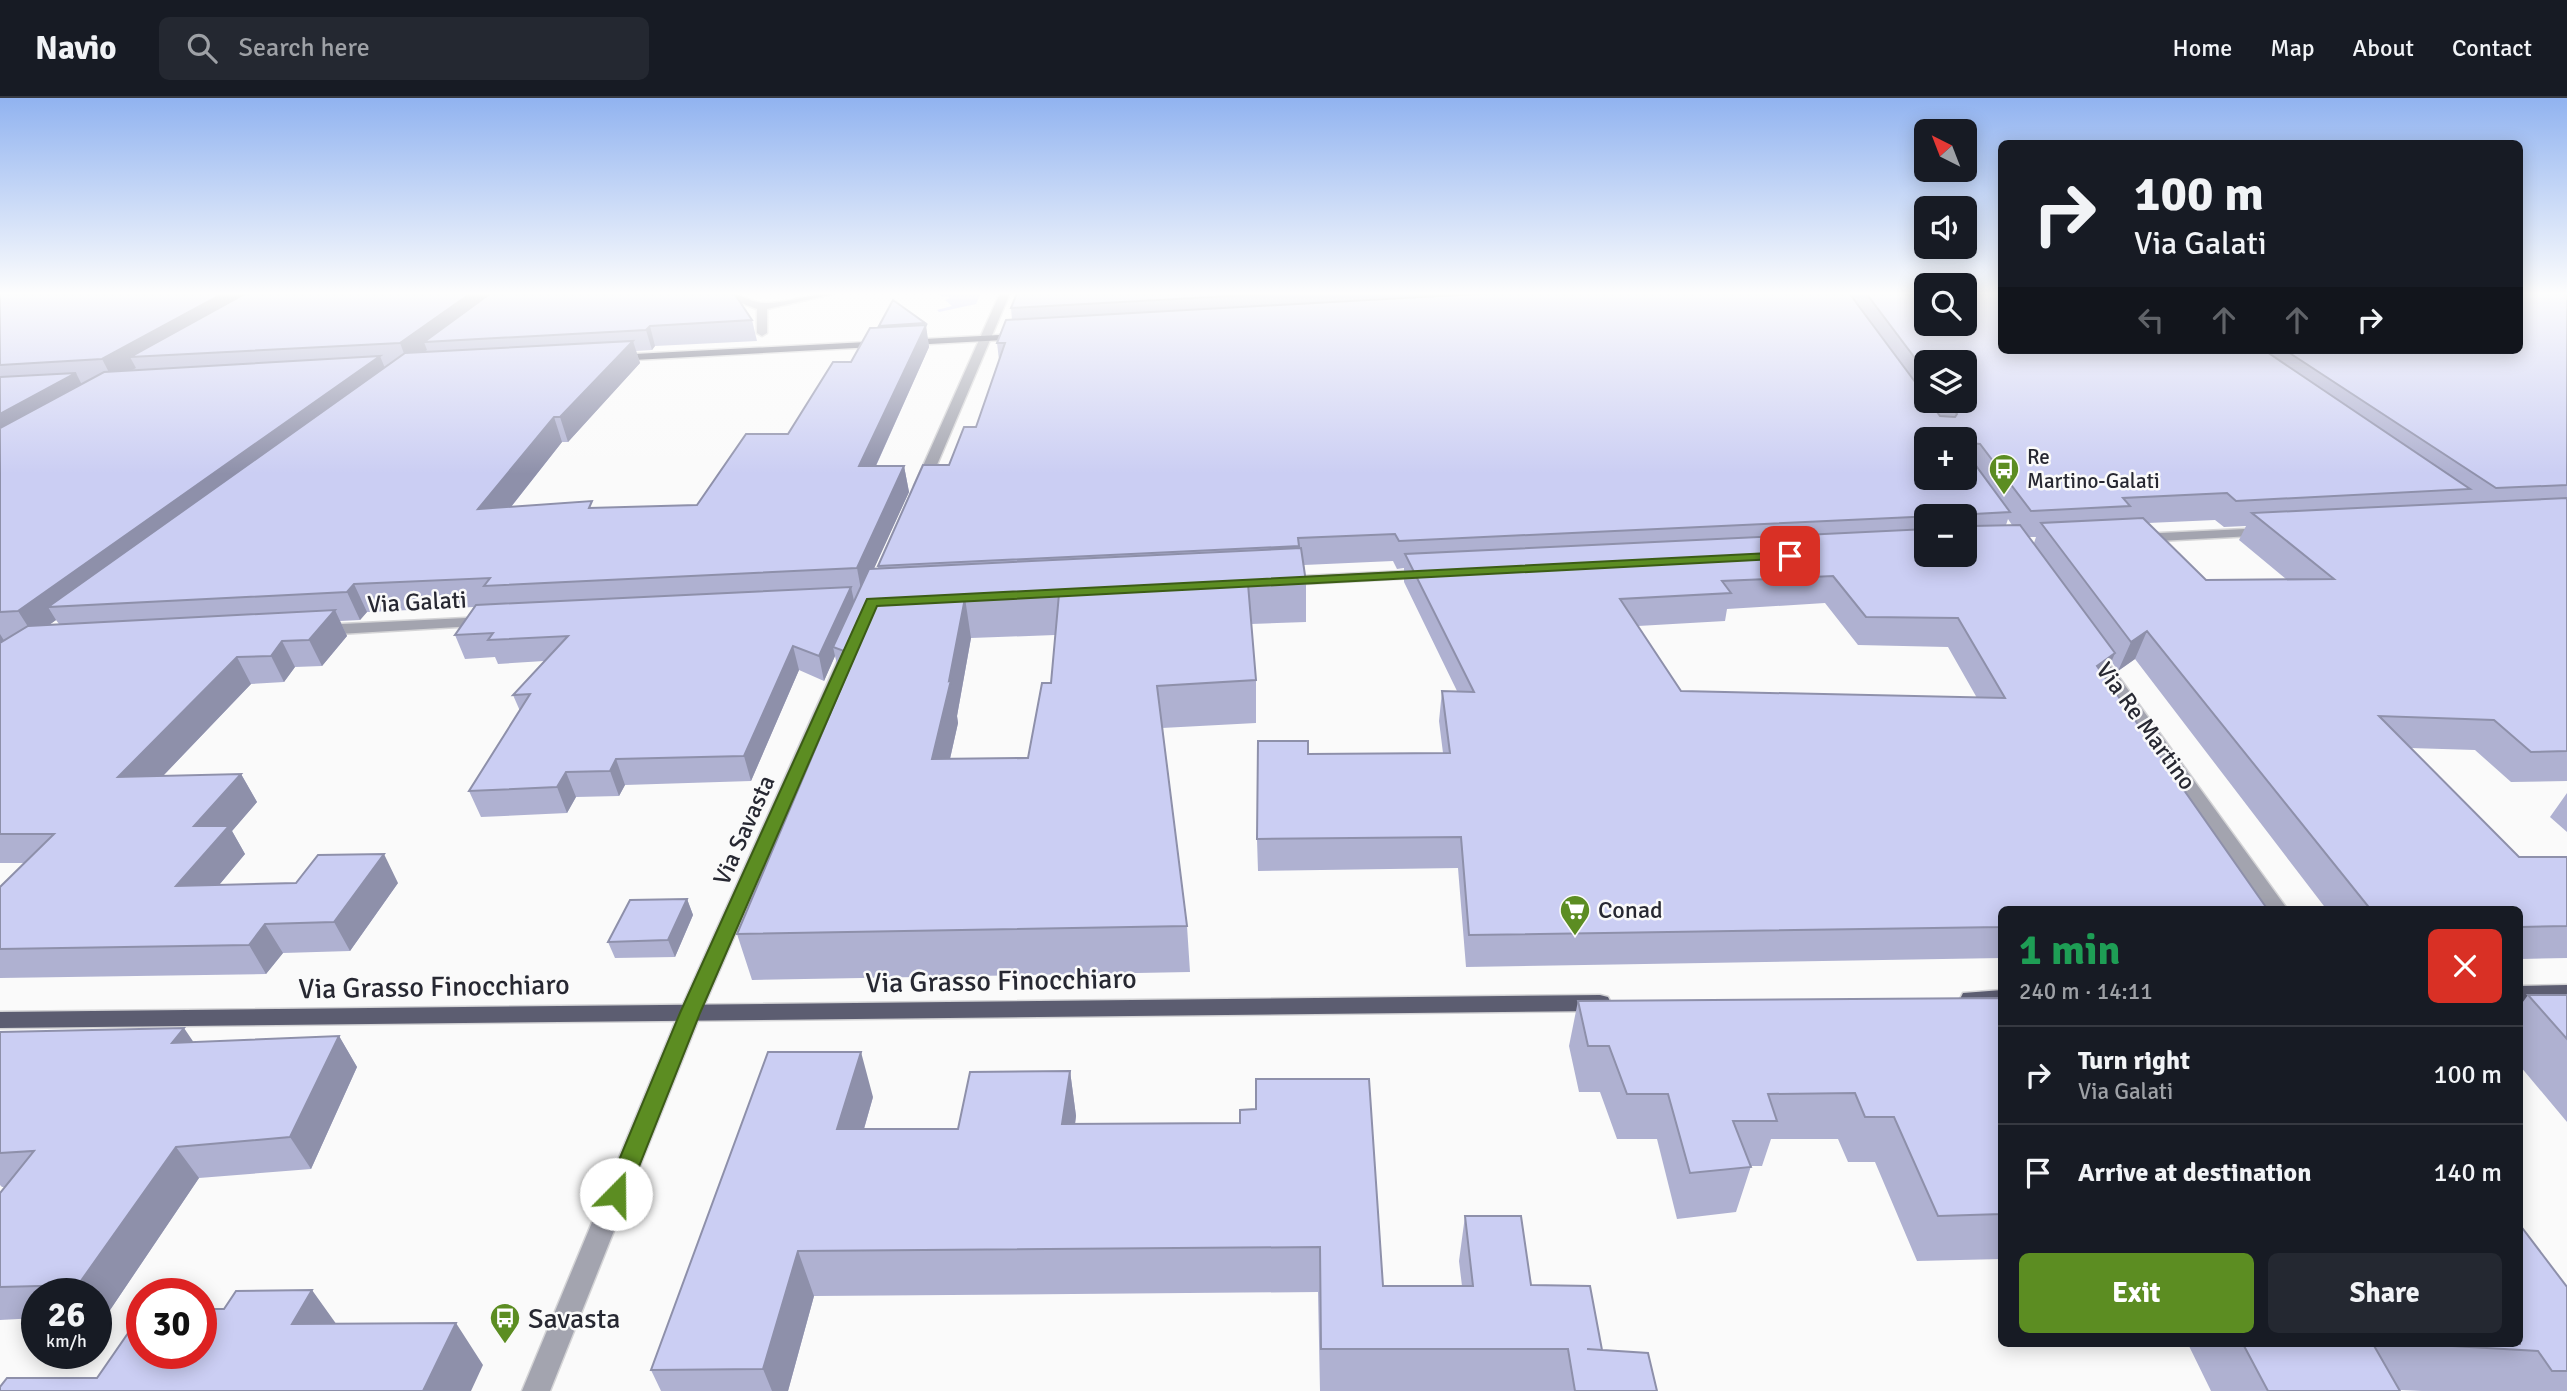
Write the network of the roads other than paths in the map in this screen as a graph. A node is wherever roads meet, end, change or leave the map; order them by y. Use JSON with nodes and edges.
{"nodes":[{"id":1,"x":710,"y":353,"type":"edge"},
{"id":2,"x":978,"y":353,"type":"edge"},
{"id":3,"x":602,"y":359,"type":"edge"},
{"id":4,"x":914,"y":502,"type":"edge"},
{"id":5,"x":2280,"y":531,"type":"edge"},
{"id":6,"x":2127,"y":539,"type":"edge"},
{"id":7,"x":1443,"y":573,"type":"edge"},
{"id":8,"x":1263,"y":582,"type":"edge"},
{"id":9,"x":507,"y":621,"type":"edge"},
{"id":10,"x":300,"y":631,"type":"edge"},
{"id":11,"x":855,"y":639,"type":"edge"},
{"id":12,"x":2087,"y":644,"type":"edge"},
{"id":13,"x":2275,"y":906,"type":"edge"},
{"id":14,"x":2523,"y":993,"type":"edge"},
{"id":15,"x":2567,"y":993,"type":"edge"},
{"id":16,"x":1998,"y":998,"type":"edge"},
{"id":17,"x":1946,"y":999,"type":"edge"},
{"id":18,"x":1625,"y":1003,"type":"edge"},
{"id":19,"x":690,"y":1013,"type":"junction"},
{"id":20,"x":0,"y":1020,"type":"edge"},
{"id":21,"x":536,"y":1391,"type":"edge"}],
"edges":[{"from":1,"to":3,"type":"main road"},
{"from":2,"to":4,"type":"street"},
{"from":5,"to":6,"type":"street"},
{"from":7,"to":8,"type":"street"},
{"from":9,"to":10,"type":"street","name":"Via Galati"},
{"from":11,"to":19,"type":"street","name":"Via Savasta"},
{"from":12,"to":13,"type":"street","name":"Via Re Martino"},
{"from":14,"to":15,"type":"main road"},
{"from":16,"to":17,"type":"main road"},
{"from":18,"to":19,"type":"main road","name":"Via Grasso Finocchiaro"},
{"from":19,"to":20,"type":"main road","name":"Via Grasso Finocchiaro"},
{"from":19,"to":21,"type":"street","name":"Via Savasta"}]}
